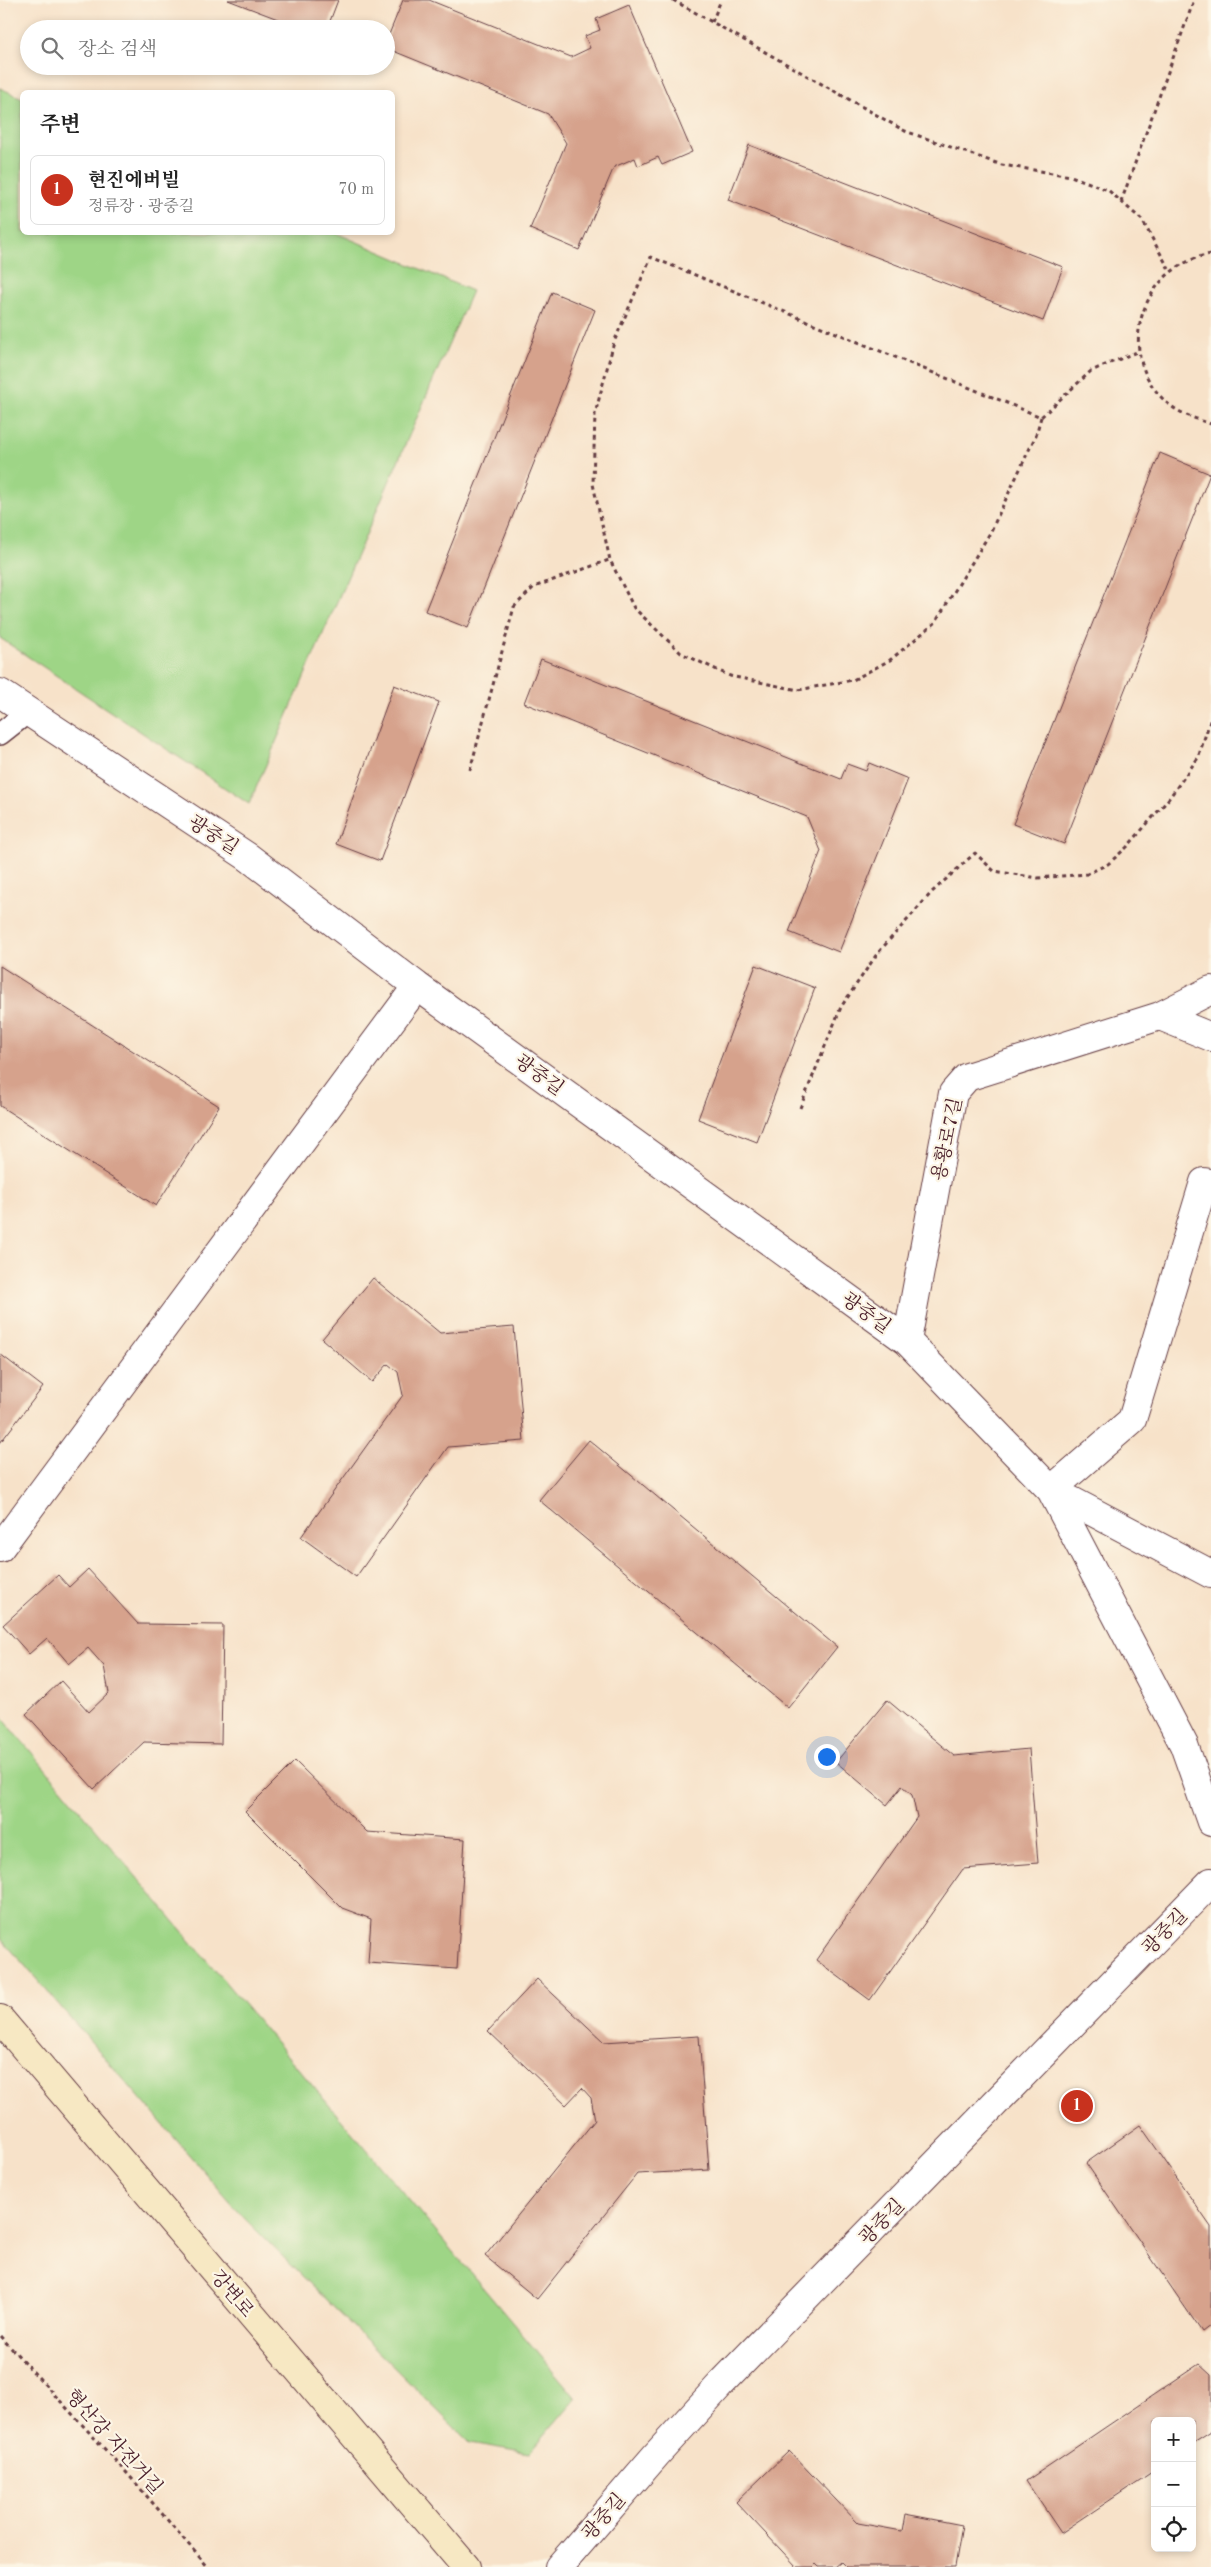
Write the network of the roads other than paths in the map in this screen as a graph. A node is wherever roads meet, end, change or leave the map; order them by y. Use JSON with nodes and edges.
{"nodes":[{"id":1,"x":0,"y":693,"type":"edge"},
{"id":2,"x":28,"y":712,"type":"junction"},
{"id":3,"x":0,"y":734,"type":"edge"},
{"id":4,"x":417,"y":986,"type":"junction"},
{"id":5,"x":1211,"y":990,"type":"edge"},
{"id":6,"x":1160,"y":1016,"type":"junction"},
{"id":7,"x":1211,"y":1038,"type":"edge"},
{"id":8,"x":1211,"y":1183,"type":"edge"},
{"id":9,"x":907,"y":1341,"type":"junction"},
{"id":10,"x":1051,"y":1490,"type":"junction"},
{"id":11,"x":0,"y":1548,"type":"edge"},
{"id":12,"x":1211,"y":1574,"type":"edge"},
{"id":13,"x":1211,"y":1822,"type":"edge"},
{"id":14,"x":1211,"y":1882,"type":"edge"},
{"id":15,"x":0,"y":2019,"type":"edge"},
{"id":16,"x":466,"y":2567,"type":"edge"},
{"id":17,"x":559,"y":2567,"type":"edge"}],
"edges":[{"from":1,"to":2,"type":"street","name":"광중길"},
{"from":2,"to":3,"type":"lane"},
{"from":2,"to":4,"type":"street","name":"광중길"},
{"from":4,"to":9,"type":"street","name":"광중길"},
{"from":4,"to":11,"type":"street"},
{"from":5,"to":6,"type":"street","name":"용황로7길"},
{"from":6,"to":7,"type":"street"},
{"from":6,"to":9,"type":"street","name":"용황로7길"},
{"from":8,"to":10,"type":"street"},
{"from":9,"to":10,"type":"street","name":"광중길"},
{"from":10,"to":12,"type":"street","name":"광중길"},
{"from":10,"to":13,"type":"street","name":"광중길"},
{"from":14,"to":17,"type":"street","name":"광중길"},
{"from":15,"to":16,"type":"street","name":"강변로"}]}
